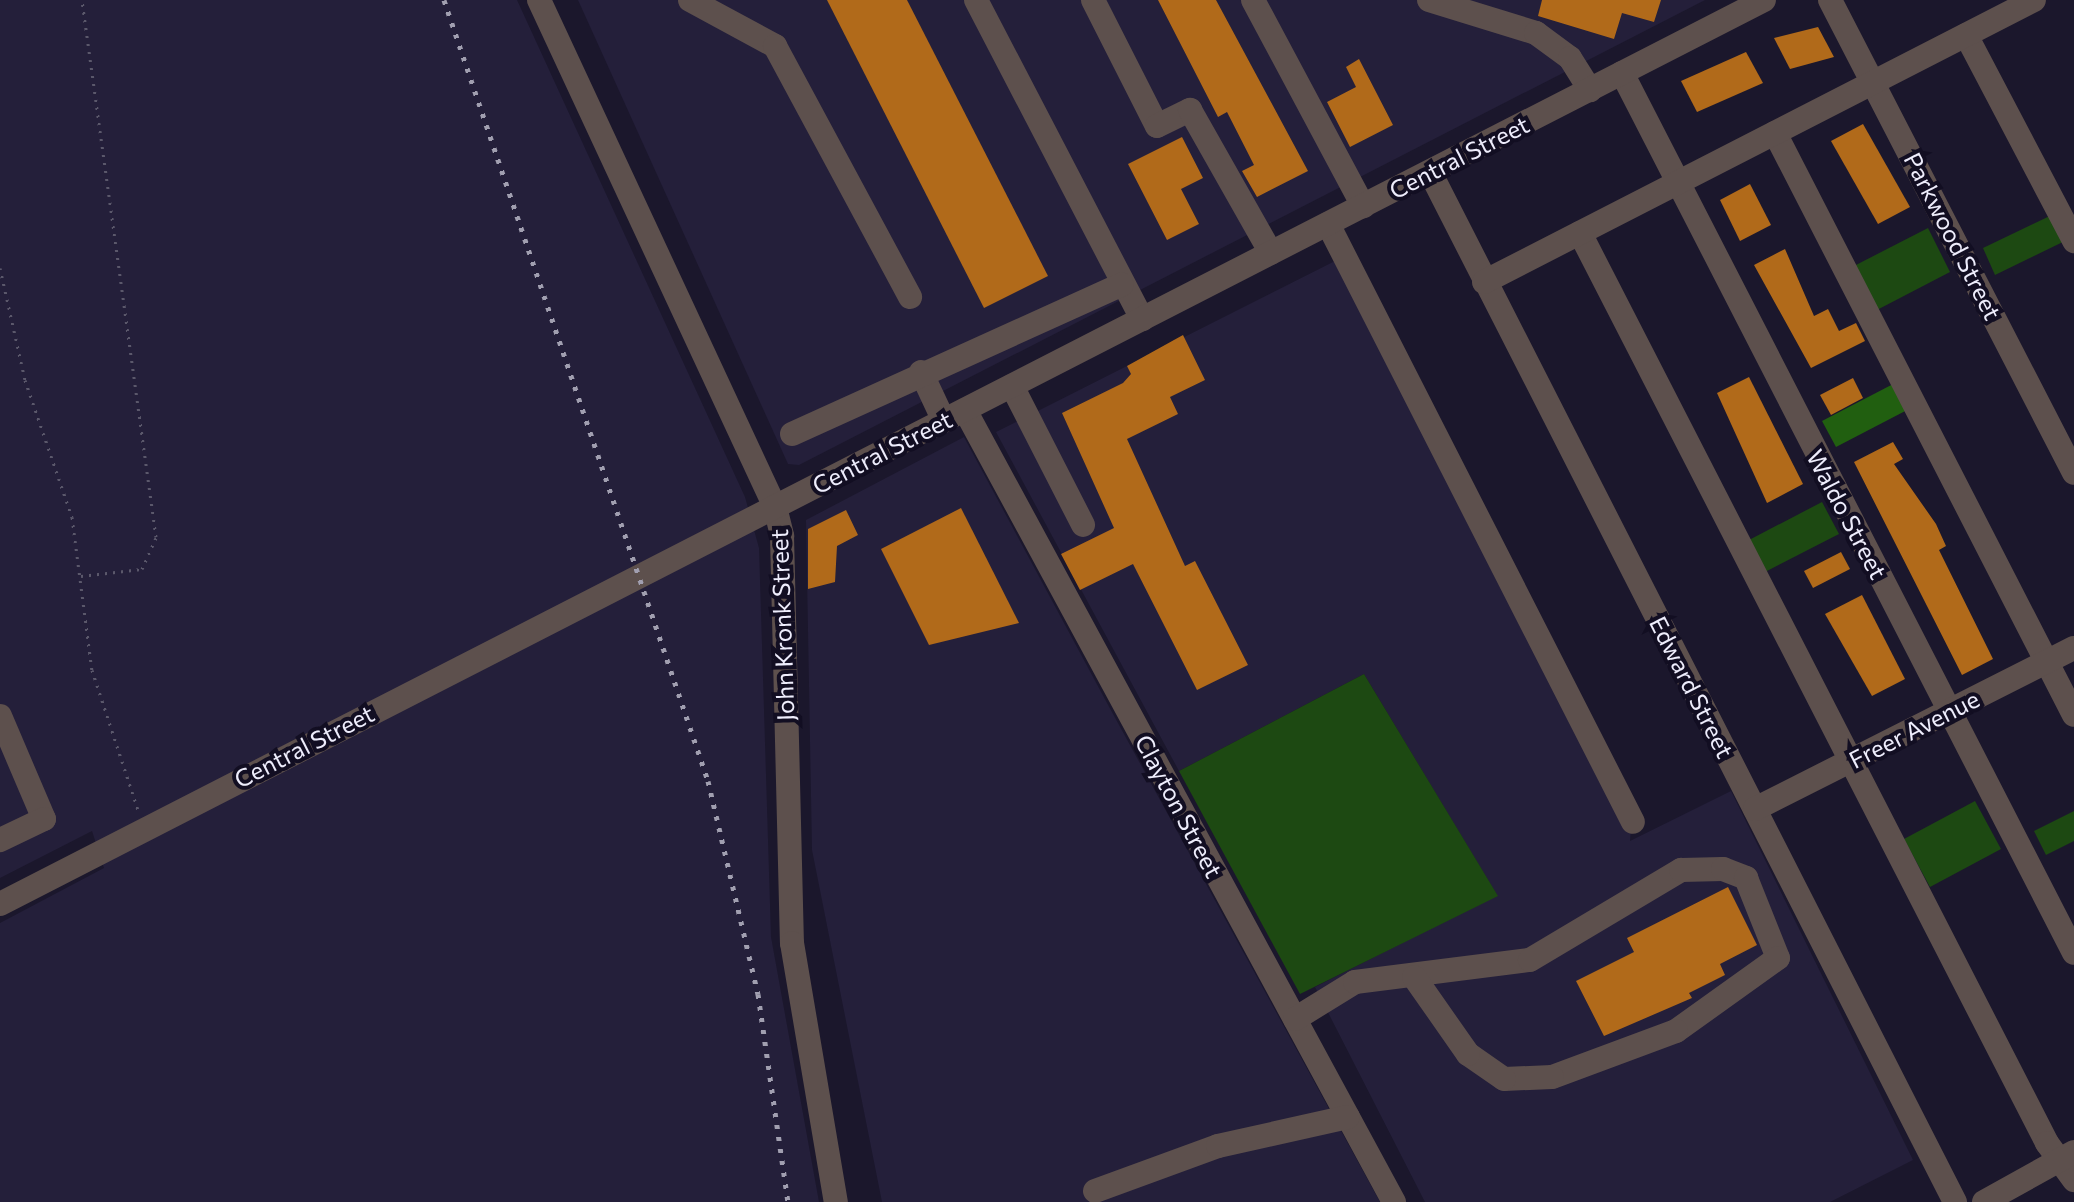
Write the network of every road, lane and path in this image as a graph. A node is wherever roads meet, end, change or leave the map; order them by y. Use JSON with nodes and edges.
{"nodes":[{"id":1,"x":82,"y":0,"type":"edge"},
{"id":2,"x":539,"y":0,"type":"edge"},
{"id":3,"x":690,"y":0,"type":"edge"},
{"id":4,"x":976,"y":0,"type":"edge"},
{"id":5,"x":1093,"y":0,"type":"edge"},
{"id":6,"x":1253,"y":0,"type":"edge"},
{"id":7,"x":1429,"y":0,"type":"edge"},
{"id":8,"x":1830,"y":0,"type":"edge"},
{"id":9,"x":2034,"y":0,"type":"edge"},
{"id":10,"x":1760,"y":1,"type":"edge"},
{"id":11,"x":1473,"y":7,"type":"edge"},
{"id":12,"x":1966,"y":35,"type":"junction"},
{"id":13,"x":1622,"y":73,"type":"junction"},
{"id":14,"x":1874,"y":82,"type":"junction"},
{"id":15,"x":1590,"y":90,"type":"junction"},
{"id":16,"x":1775,"y":133,"type":"junction"},
{"id":17,"x":1430,"y":172,"type":"junction"},
{"id":18,"x":1679,"y":182,"type":"junction"},
{"id":19,"x":1363,"y":206,"type":"junction"},
{"id":20,"x":1328,"y":224,"type":"junction"},
{"id":21,"x":1580,"y":233,"type":"junction"},
{"id":22,"x":2074,"y":241,"type":"edge"},
{"id":23,"x":1271,"y":253,"type":"junction"},
{"id":24,"x":0,"y":268,"type":"edge"},
{"id":25,"x":1484,"y":282,"type":"junction"},
{"id":26,"x":1122,"y":284,"type":"junction"},
{"id":27,"x":910,"y":297,"type":"dead end"},
{"id":28,"x":1142,"y":319,"type":"junction"},
{"id":29,"x":921,"y":372,"type":"junction"},
{"id":30,"x":1012,"y":386,"type":"junction"},
{"id":31,"x":954,"y":415,"type":"junction"},
{"id":32,"x":792,"y":434,"type":"dead end"},
{"id":33,"x":2074,"y":473,"type":"edge"},
{"id":34,"x":775,"y":507,"type":"junction"},
{"id":35,"x":1083,"y":525,"type":"dead end"},
{"id":36,"x":81,"y":576,"type":"junction"},
{"id":37,"x":2074,"y":648,"type":"edge"},
{"id":38,"x":2047,"y":662,"type":"junction"},
{"id":39,"x":1950,"y":711,"type":"junction"},
{"id":40,"x":2074,"y":715,"type":"edge"},
{"id":41,"x":0,"y":716,"type":"edge"},
{"id":42,"x":1852,"y":760,"type":"junction"},
{"id":43,"x":1755,"y":809,"type":"junction"},
{"id":44,"x":1633,"y":822,"type":"dead end"},
{"id":45,"x":145,"y":829,"type":"junction"},
{"id":46,"x":0,"y":840,"type":"edge"},
{"id":47,"x":0,"y":904,"type":"edge"},
{"id":48,"x":2074,"y":953,"type":"edge"},
{"id":49,"x":1414,"y":977,"type":"junction"},
{"id":50,"x":1295,"y":1019,"type":"junction"},
{"id":51,"x":1348,"y":1117,"type":"junction"},
{"id":52,"x":2066,"y":1156,"type":"edge"},
{"id":53,"x":2074,"y":1180,"type":"edge"},
{"id":54,"x":1095,"y":1191,"type":"dead end"},
{"id":55,"x":836,"y":1202,"type":"edge"},
{"id":56,"x":1394,"y":1202,"type":"edge"},
{"id":57,"x":1955,"y":1202,"type":"edge"},
{"id":58,"x":1984,"y":1202,"type":"edge"}],
"edges":[{"from":1,"to":36,"type":"path"},
{"from":2,"to":34,"type":"street","name":"John Kronk Street"},
{"from":3,"to":27,"type":"street"},
{"from":4,"to":26,"type":"street"},
{"from":5,"to":23,"type":"street"},
{"from":6,"to":19,"type":"street"},
{"from":7,"to":11,"type":"street"},
{"from":8,"to":14,"type":"street","name":"Parkwood Street"},
{"from":9,"to":12,"type":"street"},
{"from":10,"to":13,"type":"street","name":"Central Street"},
{"from":11,"to":15,"type":"street"},
{"from":12,"to":14,"type":"street"},
{"from":12,"to":22,"type":"street"},
{"from":13,"to":15,"type":"street","name":"Central Street"},
{"from":13,"to":18,"type":"street","name":"Waldo Street"},
{"from":14,"to":16,"type":"street"},
{"from":14,"to":33,"type":"street","name":"Parkwood Street"},
{"from":15,"to":17,"type":"street","name":"Central Street"},
{"from":16,"to":18,"type":"street"},
{"from":16,"to":38,"type":"street"},
{"from":17,"to":19,"type":"street","name":"Central Street"},
{"from":17,"to":25,"type":"street","name":"Edward Street"},
{"from":18,"to":21,"type":"street"},
{"from":18,"to":39,"type":"street","name":"Waldo Street"},
{"from":19,"to":20,"type":"street","name":"Central Street"},
{"from":20,"to":23,"type":"street","name":"Central Street"},
{"from":20,"to":44,"type":"street"},
{"from":21,"to":25,"type":"street"},
{"from":21,"to":42,"type":"street"},
{"from":23,"to":28,"type":"street","name":"Central Street"},
{"from":24,"to":36,"type":"path"},
{"from":25,"to":43,"type":"street","name":"Edward Street"},
{"from":26,"to":28,"type":"street"},
{"from":26,"to":29,"type":"street"},
{"from":28,"to":30,"type":"street","name":"Central Street"},
{"from":29,"to":31,"type":"street","name":"Clayton Street"},
{"from":29,"to":32,"type":"street"},
{"from":30,"to":31,"type":"street","name":"Central Street"},
{"from":30,"to":35,"type":"street"},
{"from":31,"to":34,"type":"street","name":"Central Street"},
{"from":31,"to":50,"type":"street","name":"Clayton Street"},
{"from":34,"to":45,"type":"street","name":"Central Street"},
{"from":34,"to":55,"type":"street","name":"John Kronk Street"},
{"from":36,"to":45,"type":"path"},
{"from":37,"to":38,"type":"street","name":"Freer Avenue"},
{"from":38,"to":39,"type":"street","name":"Freer Avenue"},
{"from":38,"to":40,"type":"street"},
{"from":39,"to":42,"type":"street","name":"Freer Avenue"},
{"from":39,"to":48,"type":"street","name":"Waldo Street"},
{"from":41,"to":46,"type":"street"},
{"from":42,"to":43,"type":"street","name":"Freer Avenue"},
{"from":42,"to":52,"type":"street"},
{"from":43,"to":57,"type":"street","name":"Edward Street"},
{"from":45,"to":47,"type":"street","name":"Central Street"},
{"from":49,"to":49,"type":"street"},
{"from":49,"to":50,"type":"street"},
{"from":50,"to":51,"type":"street","name":"Clayton Street"},
{"from":51,"to":54,"type":"street"},
{"from":51,"to":56,"type":"street","name":"Clayton Street"},
{"from":52,"to":53,"type":"street"},
{"from":52,"to":58,"type":"street"}]}
